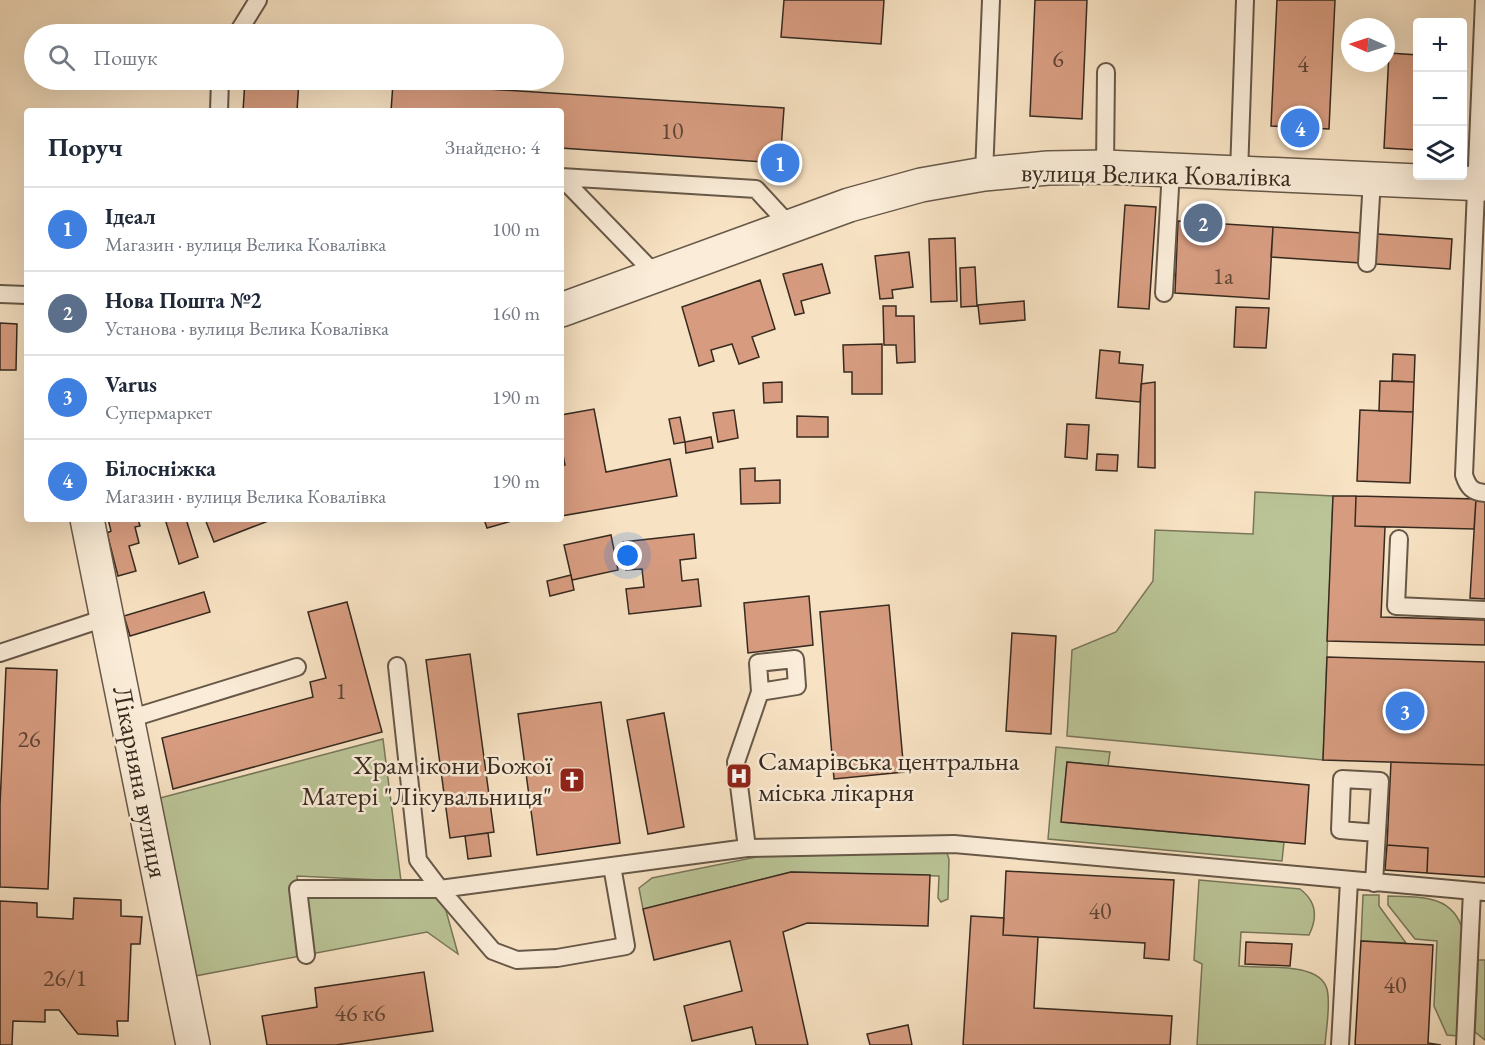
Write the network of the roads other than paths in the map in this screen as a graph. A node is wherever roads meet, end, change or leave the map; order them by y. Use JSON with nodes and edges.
{"nodes":[{"id":1,"x":258,"y":0,"type":"edge"},
{"id":2,"x":991,"y":0,"type":"edge"},
{"id":3,"x":1245,"y":0,"type":"edge"},
{"id":4,"x":1484,"y":0,"type":"edge"},
{"id":5,"x":243,"y":24,"type":"edge"},
{"id":6,"x":1106,"y":72,"type":"dead end"},
{"id":7,"x":220,"y":90,"type":"edge"},
{"id":8,"x":219,"y":108,"type":"edge"},
{"id":9,"x":1105,"y":167,"type":"junction"},
{"id":10,"x":1171,"y":170,"type":"junction"},
{"id":11,"x":1239,"y":173,"type":"junction"},
{"id":12,"x":984,"y":174,"type":"junction"},
{"id":13,"x":564,"y":177,"type":"edge"},
{"id":14,"x":1372,"y":179,"type":"junction"},
{"id":15,"x":564,"y":180,"type":"edge"},
{"id":16,"x":1481,"y":184,"type":"edge"},
{"id":17,"x":790,"y":226,"type":"junction"},
{"id":18,"x":1367,"y":263,"type":"dead end"},
{"id":19,"x":656,"y":275,"type":"junction"},
{"id":20,"x":1164,"y":293,"type":"dead end"},
{"id":21,"x":0,"y":294,"type":"edge"},
{"id":22,"x":24,"y":295,"type":"edge"},
{"id":23,"x":564,"y":309,"type":"edge"},
{"id":24,"x":1485,"y":493,"type":"edge"},
{"id":25,"x":88,"y":522,"type":"edge"},
{"id":26,"x":1399,"y":539,"type":"dead end"},
{"id":27,"x":1485,"y":610,"type":"edge"},
{"id":28,"x":108,"y":617,"type":"junction"},
{"id":29,"x":0,"y":653,"type":"edge"},
{"id":30,"x":397,"y":666,"type":"dead end"},
{"id":31,"x":297,"y":667,"type":"dead end"},
{"id":32,"x":760,"y":692,"type":"dead end"},
{"id":33,"x":129,"y":719,"type":"junction"},
{"id":34,"x":1377,"y":833,"type":"dead end"},
{"id":35,"x":747,"y":848,"type":"junction"},
{"id":36,"x":612,"y":866,"type":"junction"},
{"id":37,"x":1349,"y":881,"type":"junction"},
{"id":38,"x":1374,"y":883,"type":"junction"},
{"id":39,"x":440,"y":889,"type":"junction"},
{"id":40,"x":1479,"y":891,"type":"edge"},
{"id":41,"x":306,"y":955,"type":"dead end"},
{"id":42,"x":185,"y":1044,"type":"edge"},
{"id":43,"x":1340,"y":1045,"type":"edge"},
{"id":44,"x":1465,"y":1045,"type":"edge"}],
"edges":[{"from":1,"to":5,"type":"lane"},
{"from":2,"to":12,"type":"lane"},
{"from":3,"to":11,"type":"lane"},
{"from":4,"to":16,"type":"lane"},
{"from":6,"to":9,"type":"lane"},
{"from":7,"to":8,"type":"lane"},
{"from":9,"to":10,"type":"street","name":"вулиця Велика Ковалівка"},
{"from":9,"to":12,"type":"street","name":"вулиця Велика Ковалівка"},
{"from":10,"to":11,"type":"street","name":"вулиця Велика Ковалівка"},
{"from":10,"to":20,"type":"lane"},
{"from":11,"to":14,"type":"street","name":"вулиця Велика Ковалівка"},
{"from":12,"to":17,"type":"street","name":"вулиця Велика Ковалівка"},
{"from":13,"to":17,"type":"lane"},
{"from":14,"to":16,"type":"street","name":"вулиця Велика Ковалівка"},
{"from":14,"to":18,"type":"lane"},
{"from":15,"to":19,"type":"lane"},
{"from":16,"to":24,"type":"lane"},
{"from":17,"to":19,"type":"street","name":"вулиця Велика Ковалівка"},
{"from":19,"to":23,"type":"street","name":"вулиця Велика Ковалівка"},
{"from":21,"to":22,"type":"lane"},
{"from":25,"to":28,"type":"street","name":"Лікарняна вулиця"},
{"from":26,"to":27,"type":"lane"},
{"from":28,"to":29,"type":"lane"},
{"from":28,"to":33,"type":"street","name":"Лікарняна вулиця"},
{"from":30,"to":39,"type":"lane"},
{"from":31,"to":33,"type":"lane"},
{"from":32,"to":35,"type":"lane"},
{"from":33,"to":42,"type":"street","name":"Лікарняна вулиця"},
{"from":34,"to":38,"type":"lane"},
{"from":35,"to":36,"type":"lane"},
{"from":35,"to":37,"type":"lane"},
{"from":36,"to":39,"type":"lane"},
{"from":36,"to":39,"type":"lane"},
{"from":37,"to":38,"type":"lane"},
{"from":37,"to":43,"type":"lane"},
{"from":38,"to":40,"type":"lane"},
{"from":39,"to":41,"type":"lane"},
{"from":40,"to":44,"type":"lane"}]}
